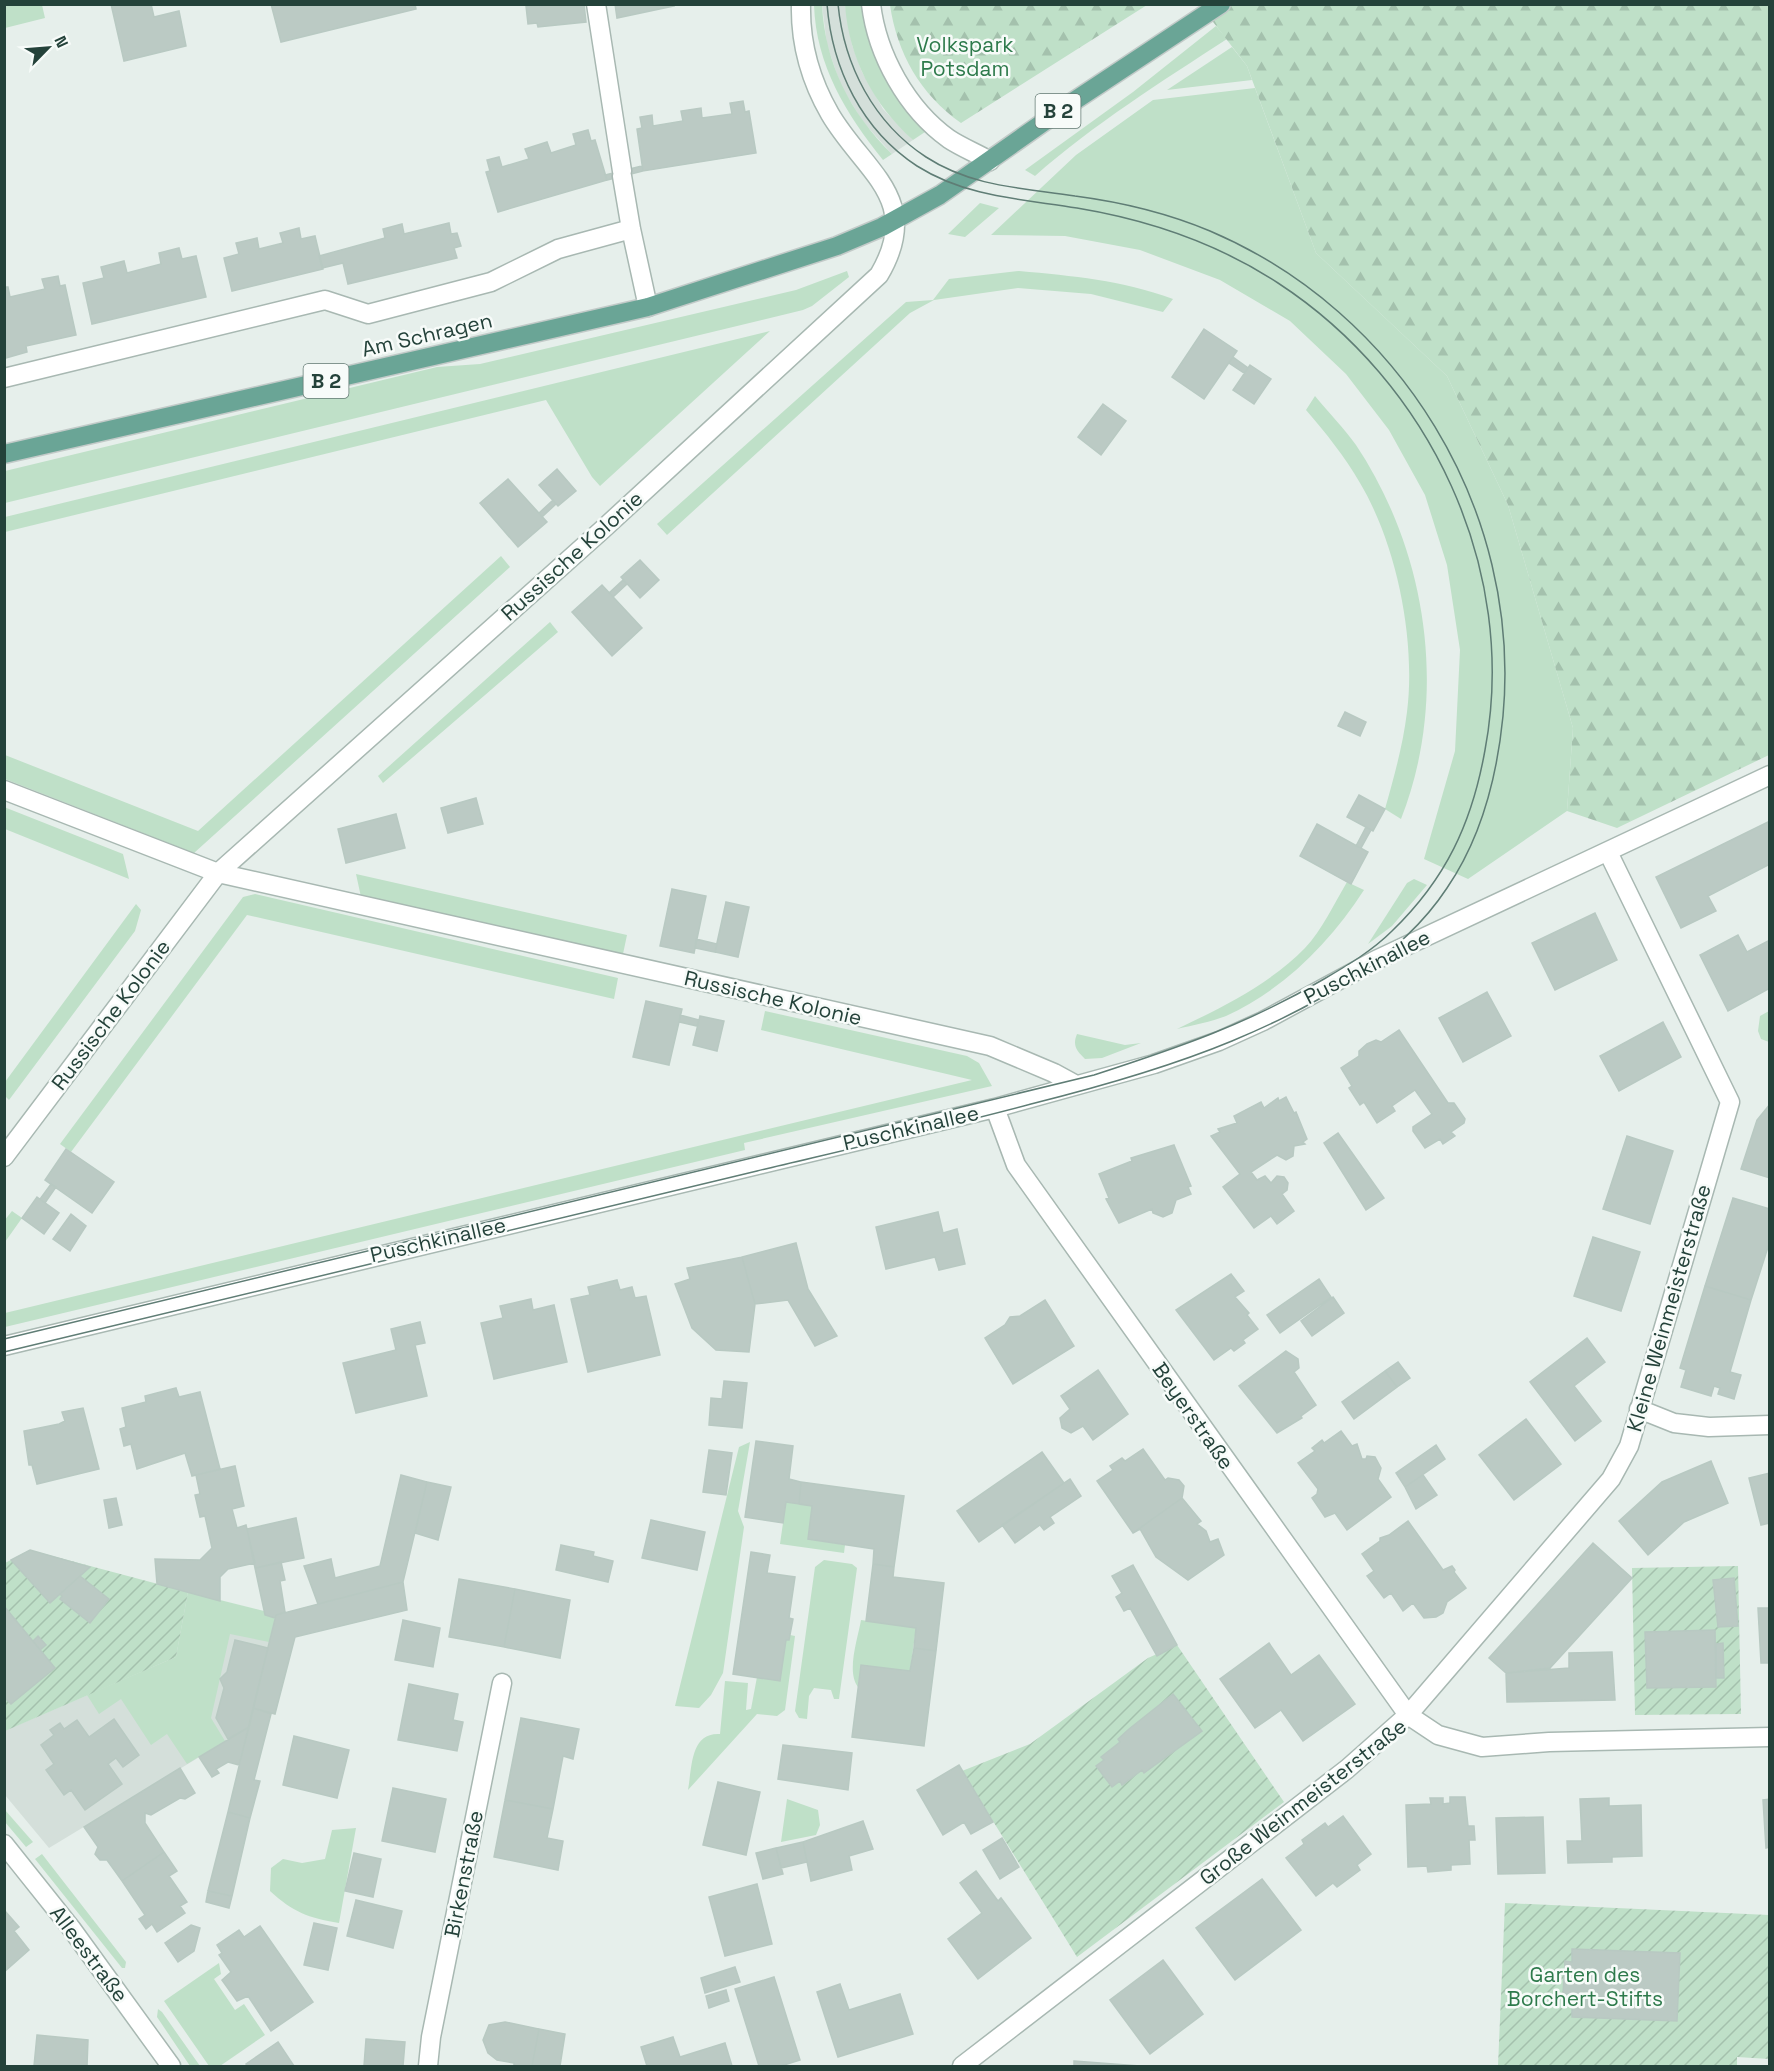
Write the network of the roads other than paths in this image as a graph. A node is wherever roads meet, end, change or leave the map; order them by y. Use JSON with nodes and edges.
{"nodes":[{"id":1,"x":596,"y":4,"type":"edge"},
{"id":2,"x":801,"y":4,"type":"edge"},
{"id":3,"x":872,"y":4,"type":"edge"},
{"id":4,"x":1221,"y":4,"type":"edge"},
{"id":5,"x":990,"y":161,"type":"junction"},
{"id":6,"x":895,"y":220,"type":"junction"},
{"id":7,"x":631,"y":229,"type":"junction"},
{"id":8,"x":648,"y":307,"type":"junction"},
{"id":9,"x":4,"y":378,"type":"edge"},
{"id":10,"x":4,"y":454,"type":"edge"},
{"id":11,"x":1770,"y":775,"type":"edge"},
{"id":12,"x":4,"y":790,"type":"edge"},
{"id":13,"x":1608,"y":852,"type":"junction"},
{"id":14,"x":218,"y":873,"type":"junction"},
{"id":15,"x":1076,"y":1085,"type":"junction"},
{"id":16,"x":995,"y":1108,"type":"junction"},
{"id":17,"x":4,"y":1157,"type":"edge"},
{"id":18,"x":4,"y":1346,"type":"edge"},
{"id":19,"x":1639,"y":1409,"type":"junction"},
{"id":20,"x":1770,"y":1425,"type":"edge"},
{"id":21,"x":502,"y":1683,"type":"dead end"},
{"id":22,"x":1408,"y":1715,"type":"junction"},
{"id":23,"x":1770,"y":1737,"type":"edge"},
{"id":24,"x":4,"y":1844,"type":"edge"},
{"id":25,"x":171,"y":2067,"type":"edge"},
{"id":26,"x":428,"y":2067,"type":"edge"},
{"id":27,"x":963,"y":2067,"type":"edge"}],
"edges":[{"from":1,"to":7,"type":"street"},
{"from":2,"to":6,"type":"street"},
{"from":3,"to":5,"type":"street"},
{"from":4,"to":5,"type":"main road","number":"B 2"},
{"from":5,"to":6,"type":"main road","number":"B 2"},
{"from":6,"to":8,"type":"main road","name":"Am Schragen","number":"B 2"},
{"from":6,"to":14,"type":"street","name":"Russische Kolonie"},
{"from":7,"to":8,"type":"street"},
{"from":7,"to":9,"type":"street","name":"Am Schragen"},
{"from":8,"to":10,"type":"main road","name":"Am Schragen","number":"B 2"},
{"from":11,"to":13,"type":"street","name":"Puschkinallee"},
{"from":12,"to":14,"type":"street","name":"Russische Kolonie"},
{"from":13,"to":15,"type":"street","name":"Puschkinallee"},
{"from":13,"to":19,"type":"street","name":"Kleine Weinmeisterstraße"},
{"from":14,"to":15,"type":"street","name":"Russische Kolonie"},
{"from":14,"to":17,"type":"street","name":"Russische Kolonie"},
{"from":15,"to":16,"type":"street","name":"Puschkinallee"},
{"from":16,"to":18,"type":"street","name":"Puschkinallee"},
{"from":16,"to":22,"type":"street","name":"Beyerstraße"},
{"from":19,"to":20,"type":"street"},
{"from":19,"to":22,"type":"street","name":"Kleine Weinmeisterstraße"},
{"from":21,"to":26,"type":"street","name":"Birkenstraße"},
{"from":22,"to":23,"type":"street","name":"Große Weinmeisterstraße"},
{"from":22,"to":27,"type":"street","name":"Große Weinmeisterstraße"},
{"from":24,"to":25,"type":"street","name":"Alleestraße"}]}
